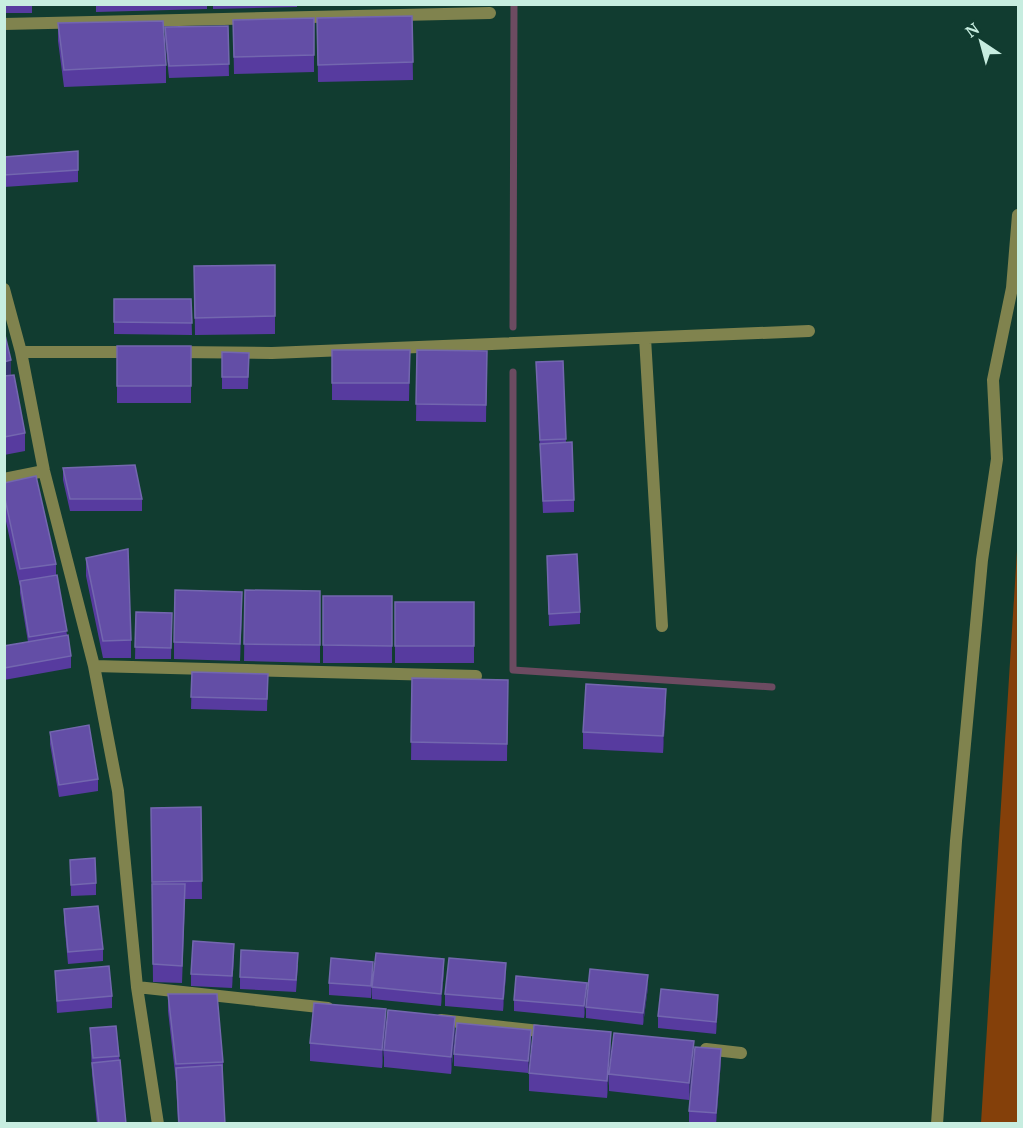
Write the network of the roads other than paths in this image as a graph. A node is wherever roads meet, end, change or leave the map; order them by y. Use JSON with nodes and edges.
{"nodes":[{"id":1,"x":490,"y":13,"type":"dead end"},
{"id":2,"x":4,"y":24,"type":"edge"},
{"id":3,"x":1018,"y":216,"type":"edge"},
{"id":4,"x":4,"y":289,"type":"edge"},
{"id":5,"x":809,"y":331,"type":"dead end"},
{"id":6,"x":645,"y":338,"type":"junction"},
{"id":7,"x":21,"y":352,"type":"junction"},
{"id":8,"x":44,"y":471,"type":"junction"},
{"id":9,"x":4,"y":479,"type":"edge"},
{"id":10,"x":662,"y":626,"type":"dead end"},
{"id":11,"x":94,"y":666,"type":"junction"},
{"id":12,"x":476,"y":676,"type":"dead end"},
{"id":13,"x":137,"y":987,"type":"junction"},
{"id":14,"x":339,"y":1009,"type":"edge"},
{"id":15,"x":433,"y":1019,"type":"edge"},
{"id":16,"x":564,"y":1033,"type":"edge"},
{"id":17,"x":694,"y":1048,"type":"edge"},
{"id":18,"x":741,"y":1053,"type":"dead end"},
{"id":19,"x":158,"y":1124,"type":"edge"},
{"id":20,"x":937,"y":1124,"type":"edge"}],
"edges":[{"from":1,"to":2,"type":"street"},
{"from":3,"to":20,"type":"street"},
{"from":4,"to":7,"type":"street"},
{"from":5,"to":6,"type":"street"},
{"from":6,"to":7,"type":"street"},
{"from":6,"to":10,"type":"street"},
{"from":7,"to":8,"type":"street"},
{"from":8,"to":9,"type":"street"},
{"from":8,"to":11,"type":"street"},
{"from":11,"to":12,"type":"street"},
{"from":11,"to":13,"type":"street"},
{"from":13,"to":14,"type":"street"},
{"from":13,"to":19,"type":"street"},
{"from":15,"to":16,"type":"street"},
{"from":17,"to":18,"type":"street"}]}
